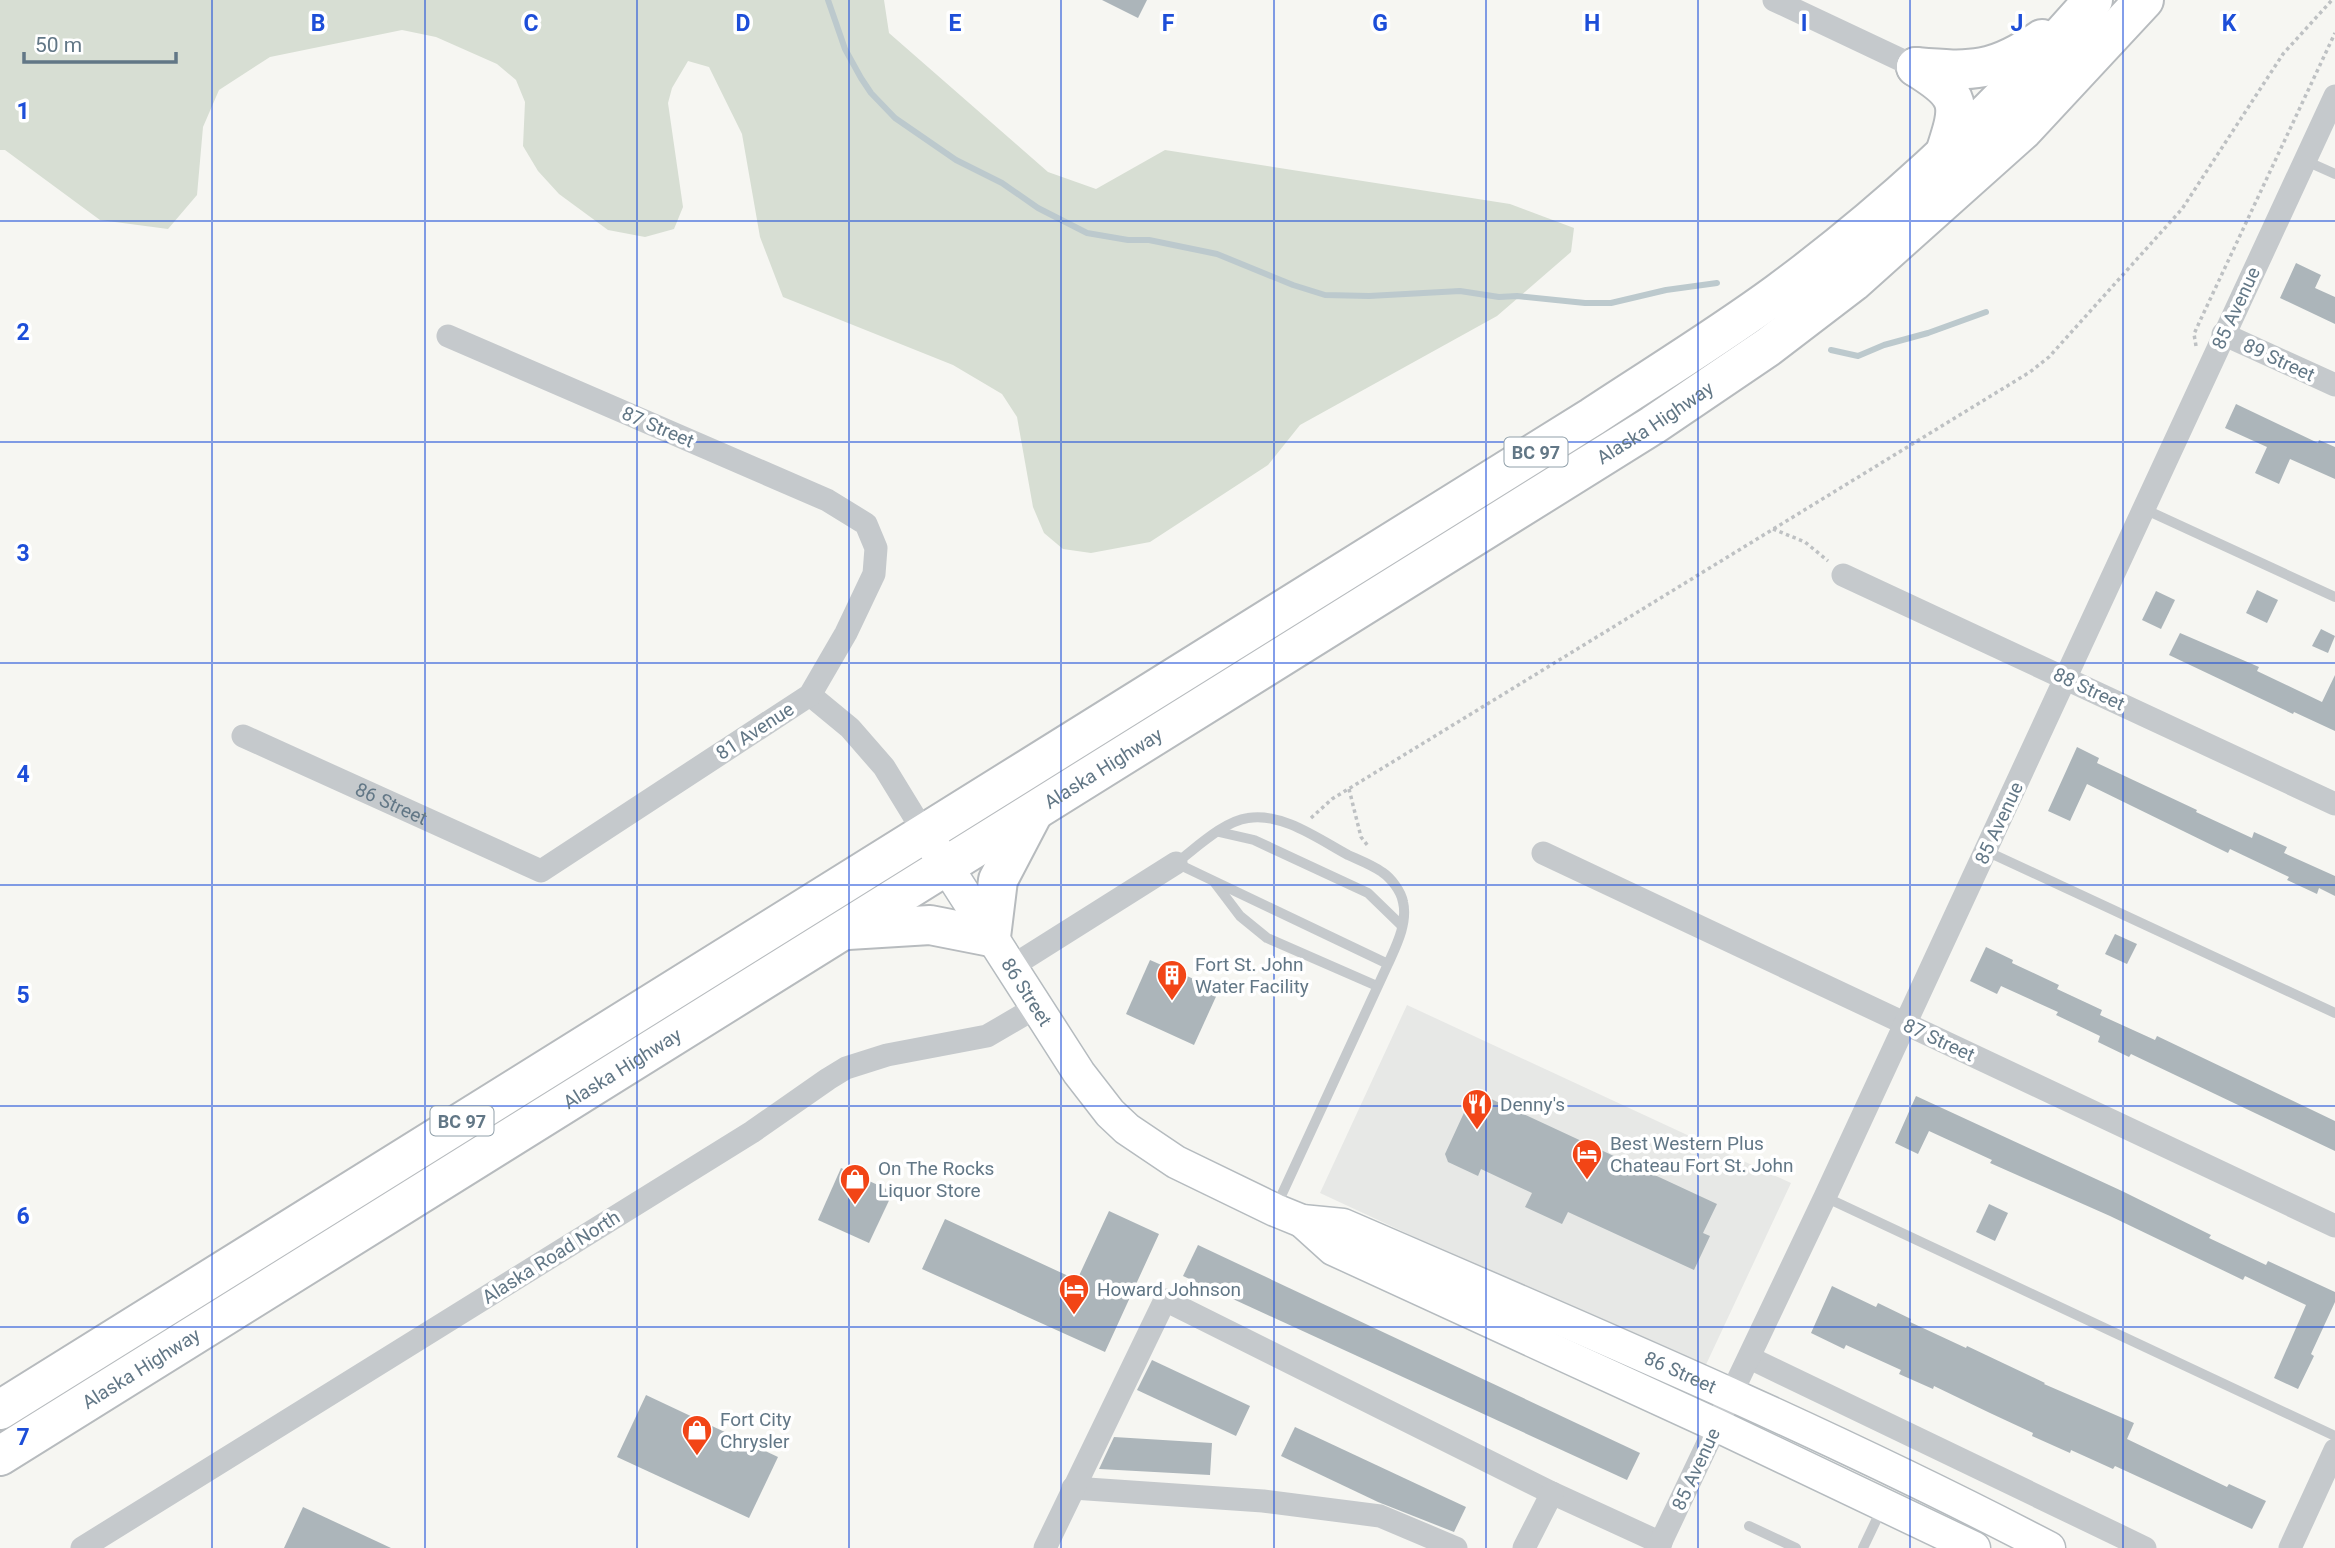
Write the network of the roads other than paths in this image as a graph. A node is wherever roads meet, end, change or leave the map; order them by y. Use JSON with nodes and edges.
{"nodes":[{"id":1,"x":1774,"y":0,"type":"edge"},
{"id":2,"x":2144,"y":0,"type":"edge"},
{"id":3,"x":2088,"y":5,"type":"edge"},
{"id":4,"x":1916,"y":67,"type":"junction"},
{"id":5,"x":2335,"y":96,"type":"edge"},
{"id":6,"x":1945,"y":153,"type":"junction"},
{"id":7,"x":2306,"y":161,"type":"junction"},
{"id":8,"x":2335,"y":174,"type":"edge"},
{"id":9,"x":2223,"y":334,"type":"junction"},
{"id":10,"x":448,"y":336,"type":"dead end"},
{"id":11,"x":2335,"y":385,"type":"edge"},
{"id":12,"x":2144,"y":509,"type":"junction"},
{"id":13,"x":866,"y":524,"type":"joint"},
{"id":14,"x":1843,"y":575,"type":"road end"},
{"id":15,"x":2335,"y":597,"type":"edge"},
{"id":16,"x":2067,"y":678,"type":"junction"},
{"id":17,"x":810,"y":695,"type":"junction"},
{"id":18,"x":243,"y":736,"type":"dead end"},
{"id":19,"x":2335,"y":803,"type":"edge"},
{"id":20,"x":1033,"y":813,"type":"junction"},
{"id":21,"x":1219,"y":832,"type":"junction"},
{"id":22,"x":926,"y":834,"type":"junction"},
{"id":23,"x":1986,"y":851,"type":"junction"},
{"id":24,"x":1543,"y":852,"type":"dead end"},
{"id":25,"x":1176,"y":863,"type":"junction"},
{"id":26,"x":946,"y":867,"type":"junction"},
{"id":27,"x":541,"y":871,"type":"joint"},
{"id":28,"x":1212,"y":880,"type":"junction"},
{"id":29,"x":1402,"y":926,"type":"junction"},
{"id":30,"x":844,"y":930,"type":"junction"},
{"id":31,"x":1001,"y":952,"type":"junction"},
{"id":32,"x":1388,"y":964,"type":"junction"},
{"id":33,"x":1377,"y":986,"type":"junction"},
{"id":34,"x":1035,"y":1008,"type":"junction"},
{"id":35,"x":2335,"y":1013,"type":"edge"},
{"id":36,"x":1905,"y":1025,"type":"junction"},
{"id":37,"x":1825,"y":1197,"type":"junction"},
{"id":38,"x":1288,"y":1215,"type":"junction"},
{"id":39,"x":2335,"y":1226,"type":"edge"},
{"id":40,"x":1751,"y":1358,"type":"junction"},
{"id":41,"x":1732,"y":1393,"type":"junction"},
{"id":42,"x":0,"y":1410,"type":"edge"},
{"id":43,"x":1716,"y":1425,"type":"junction"},
{"id":44,"x":2335,"y":1436,"type":"edge"},
{"id":45,"x":2335,"y":1450,"type":"edge"},
{"id":46,"x":0,"y":1456,"type":"edge"},
{"id":47,"x":1073,"y":1488,"type":"junction"},
{"id":48,"x":1552,"y":1493,"type":"junction"},
{"id":49,"x":1883,"y":1506,"type":"junction"},
{"id":50,"x":1749,"y":1526,"type":"dead end"},
{"id":51,"x":1659,"y":1546,"type":"edge"},
{"id":52,"x":82,"y":1548,"type":"edge"},
{"id":53,"x":1045,"y":1548,"type":"edge"},
{"id":54,"x":1456,"y":1548,"type":"edge"},
{"id":55,"x":1524,"y":1548,"type":"edge"},
{"id":56,"x":1796,"y":1548,"type":"edge"},
{"id":57,"x":1863,"y":1548,"type":"edge"},
{"id":58,"x":1974,"y":1548,"type":"edge"},
{"id":59,"x":2049,"y":1548,"type":"edge"},
{"id":60,"x":2145,"y":1548,"type":"edge"},
{"id":61,"x":2290,"y":1548,"type":"edge"}],
"edges":[{"from":1,"to":4,"type":"street"},
{"from":2,"to":20,"type":"highway","name":"Alaska Highway","number":"BC 97"},
{"from":3,"to":4,"type":"highway"},
{"from":3,"to":6,"type":"highway","name":"Alaska Highway","number":"BC 97"},
{"from":4,"to":6,"type":"highway"},
{"from":5,"to":7,"type":"street","name":"85 Avenue"},
{"from":6,"to":22,"type":"highway","name":"Alaska Highway","number":"BC 97"},
{"from":7,"to":8,"type":"lane"},
{"from":7,"to":9,"type":"street","name":"85 Avenue"},
{"from":9,"to":11,"type":"street","name":"89 Street"},
{"from":9,"to":12,"type":"street","name":"85 Avenue"},
{"from":10,"to":13,"type":"street","name":"87 Street"},
{"from":12,"to":15,"type":"lane"},
{"from":12,"to":16,"type":"street","name":"85 Avenue"},
{"from":13,"to":17,"type":"street","name":"81 Avenue"},
{"from":14,"to":16,"type":"street","name":"88 Street"},
{"from":16,"to":19,"type":"street","name":"88 Street"},
{"from":16,"to":23,"type":"street","name":"85 Avenue"},
{"from":17,"to":22,"type":"street","name":"86 Street"},
{"from":17,"to":27,"type":"street","name":"81 Avenue"},
{"from":18,"to":27,"type":"street","name":"86 Street"},
{"from":20,"to":26,"type":"highway","name":"Alaska Highway","number":"BC 97"},
{"from":20,"to":31,"type":"highway"},
{"from":21,"to":25,"type":"lane"},
{"from":21,"to":29,"type":"lane"},
{"from":21,"to":29,"type":"lane"},
{"from":22,"to":26,"type":"main road","name":"86 Street"},
{"from":22,"to":42,"type":"highway","name":"Alaska Highway","number":"BC 97"},
{"from":23,"to":35,"type":"lane"},
{"from":23,"to":36,"type":"street","name":"85 Avenue"},
{"from":24,"to":36,"type":"street","name":"87 Street"},
{"from":25,"to":28,"type":"lane"},
{"from":25,"to":31,"type":"street"},
{"from":26,"to":30,"type":"highway","name":"Alaska Highway","number":"BC 97"},
{"from":26,"to":31,"type":"main road","name":"86 Street"},
{"from":28,"to":32,"type":"lane"},
{"from":28,"to":33,"type":"lane"},
{"from":29,"to":32,"type":"lane"},
{"from":30,"to":31,"type":"highway"},
{"from":30,"to":46,"type":"highway","name":"Alaska Highway","number":"BC 97"},
{"from":31,"to":34,"type":"main road","name":"86 Street"},
{"from":32,"to":33,"type":"lane"},
{"from":33,"to":38,"type":"lane"},
{"from":34,"to":38,"type":"main road","name":"86 Street"},
{"from":34,"to":52,"type":"street","name":"Alaska Road North"},
{"from":36,"to":37,"type":"street","name":"85 Avenue"},
{"from":36,"to":39,"type":"street","name":"87 Street"},
{"from":37,"to":40,"type":"street","name":"85 Avenue"},
{"from":37,"to":44,"type":"lane"},
{"from":38,"to":41,"type":"main road","name":"86 Street"},
{"from":38,"to":43,"type":"main road","name":"86 Street"},
{"from":40,"to":41,"type":"street","name":"85 Avenue"},
{"from":40,"to":60,"type":"street"},
{"from":41,"to":43,"type":"street","name":"85 Avenue"},
{"from":41,"to":59,"type":"main road","name":"86 Street"},
{"from":43,"to":49,"type":"main road","name":"86 Street"},
{"from":43,"to":51,"type":"street","name":"85 Avenue"},
{"from":45,"to":61,"type":"street"},
{"from":47,"to":48,"type":"street"},
{"from":47,"to":53,"type":"street"},
{"from":47,"to":54,"type":"street"},
{"from":48,"to":51,"type":"street"},
{"from":48,"to":55,"type":"street"},
{"from":49,"to":57,"type":"lane"},
{"from":49,"to":58,"type":"main road","name":"86 Street"},
{"from":50,"to":56,"type":"lane"}]}
